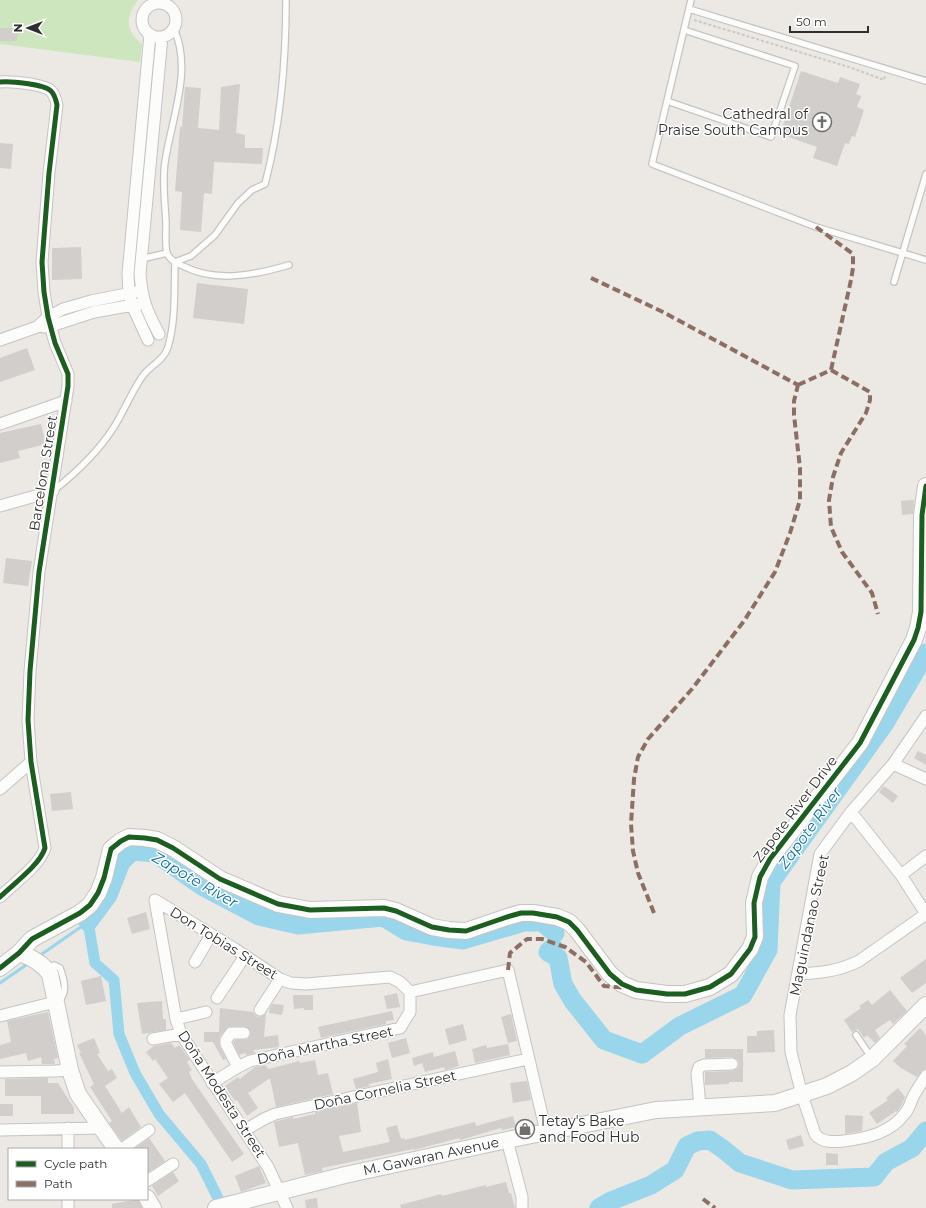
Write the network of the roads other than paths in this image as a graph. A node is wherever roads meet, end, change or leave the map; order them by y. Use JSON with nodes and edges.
{"nodes":[{"id":1,"x":286,"y":0,"type":"edge"},
{"id":2,"x":691,"y":0,"type":"edge"},
{"id":3,"x":160,"y":2,"type":"edge"},
{"id":4,"x":689,"y":9,"type":"junction"},
{"id":5,"x":174,"y":29,"type":"junction"},
{"id":6,"x":684,"y":30,"type":"junction"},
{"id":7,"x":150,"y":34,"type":"junction"},
{"id":8,"x":162,"y":37,"type":"junction"},
{"id":9,"x":926,"y":81,"type":"edge"},
{"id":10,"x":0,"y":82,"type":"edge"},
{"id":11,"x":667,"y":101,"type":"junction"},
{"id":12,"x":926,"y":174,"type":"edge"},
{"id":13,"x":167,"y":253,"type":"junction"},
{"id":14,"x":903,"y":253,"type":"junction"},
{"id":15,"x":141,"y":259,"type":"junction"},
{"id":16,"x":926,"y":260,"type":"edge"},
{"id":17,"x":175,"y":262,"type":"junction"},
{"id":18,"x":289,"y":265,"type":"dead end"},
{"id":19,"x":894,"y":282,"type":"dead end"},
{"id":20,"x":141,"y":292,"type":"junction"},
{"id":21,"x":129,"y":294,"type":"junction"},
{"id":22,"x":144,"y":304,"type":"junction"},
{"id":23,"x":132,"y":305,"type":"junction"},
{"id":24,"x":50,"y":322,"type":"junction"},
{"id":25,"x":159,"y":334,"type":"dead end"},
{"id":26,"x":0,"y":340,"type":"edge"},
{"id":27,"x":148,"y":340,"type":"dead end"},
{"id":28,"x":66,"y":401,"type":"junction"},
{"id":29,"x":0,"y":424,"type":"edge"},
{"id":30,"x":926,"y":486,"type":"edge"},
{"id":31,"x":53,"y":491,"type":"junction"},
{"id":32,"x":0,"y":506,"type":"edge"},
{"id":33,"x":926,"y":716,"type":"edge"},
{"id":34,"x":31,"y":762,"type":"junction"},
{"id":35,"x":893,"y":764,"type":"junction"},
{"id":36,"x":926,"y":779,"type":"edge"},
{"id":37,"x":0,"y":789,"type":"edge"},
{"id":38,"x":851,"y":812,"type":"junction"},
{"id":39,"x":926,"y":856,"type":"edge"},
{"id":40,"x":901,"y":875,"type":"junction"},
{"id":41,"x":0,"y":897,"type":"edge"},
{"id":42,"x":155,"y":900,"type":"joint"},
{"id":43,"x":926,"y":914,"type":"edge"},
{"id":44,"x":211,"y":935,"type":"junction"},
{"id":45,"x":23,"y":954,"type":"junction"},
{"id":46,"x":244,"y":956,"type":"junction"},
{"id":47,"x":194,"y":962,"type":"dead end"},
{"id":48,"x":0,"y":968,"type":"edge"},
{"id":49,"x":798,"y":974,"type":"junction"},
{"id":50,"x":280,"y":979,"type":"junction"},
{"id":51,"x":410,"y":992,"type":"junction"},
{"id":52,"x":217,"y":998,"type":"dead end"},
{"id":53,"x":55,"y":1002,"type":"junction"},
{"id":54,"x":926,"y":1005,"type":"edge"},
{"id":55,"x":260,"y":1010,"type":"dead end"},
{"id":56,"x":206,"y":1012,"type":"dead end"},
{"id":57,"x":0,"y":1016,"type":"edge"},
{"id":58,"x":176,"y":1019,"type":"junction"},
{"id":59,"x":244,"y":1033,"type":"dead end"},
{"id":60,"x":181,"y":1034,"type":"junction"},
{"id":61,"x":856,"y":1035,"type":"dead end"},
{"id":62,"x":153,"y":1039,"type":"dead end"},
{"id":63,"x":528,"y":1059,"type":"junction"},
{"id":64,"x":872,"y":1059,"type":"junction"},
{"id":65,"x":732,"y":1064,"type":"dead end"},
{"id":66,"x":238,"y":1067,"type":"junction"},
{"id":67,"x":70,"y":1070,"type":"junction"},
{"id":68,"x":0,"y":1072,"type":"edge"},
{"id":69,"x":926,"y":1076,"type":"edge"},
{"id":70,"x":212,"y":1083,"type":"junction"},
{"id":71,"x":802,"y":1095,"type":"junction"},
{"id":72,"x":700,"y":1108,"type":"junction"},
{"id":73,"x":68,"y":1128,"type":"junction"},
{"id":74,"x":101,"y":1128,"type":"junction"},
{"id":75,"x":0,"y":1130,"type":"edge"},
{"id":76,"x":149,"y":1130,"type":"dead end"},
{"id":77,"x":245,"y":1130,"type":"junction"},
{"id":78,"x":546,"y":1132,"type":"junction"},
{"id":79,"x":507,"y":1140,"type":"junction"},
{"id":80,"x":69,"y":1147,"type":"edge"},
{"id":81,"x":115,"y":1148,"type":"edge"},
{"id":82,"x":123,"y":1148,"type":"edge"},
{"id":83,"x":172,"y":1164,"type":"dead end"},
{"id":84,"x":148,"y":1180,"type":"edge"},
{"id":85,"x":279,"y":1191,"type":"junction"},
{"id":86,"x":216,"y":1208,"type":"edge"},
{"id":87,"x":287,"y":1208,"type":"edge"},
{"id":88,"x":522,"y":1208,"type":"edge"}],
"edges":[{"from":1,"to":17,"type":"lane"},
{"from":2,"to":4,"type":"lane"},
{"from":3,"to":5,"type":"street"},
{"from":3,"to":7,"type":"street"},
{"from":4,"to":6,"type":"lane"},
{"from":4,"to":9,"type":"lane"},
{"from":5,"to":8,"type":"street"},
{"from":5,"to":13,"type":"lane"},
{"from":6,"to":11,"type":"lane"},
{"from":6,"to":11,"type":"lane"},
{"from":7,"to":8,"type":"street"},
{"from":7,"to":21,"type":"street"},
{"from":8,"to":15,"type":"street"},
{"from":10,"to":24,"type":"street","name":"Barcelona Street"},
{"from":11,"to":14,"type":"lane"},
{"from":12,"to":14,"type":"lane"},
{"from":13,"to":15,"type":"lane"},
{"from":13,"to":17,"type":"lane"},
{"from":14,"to":16,"type":"lane"},
{"from":14,"to":19,"type":"lane"},
{"from":15,"to":20,"type":"street"},
{"from":17,"to":18,"type":"lane"},
{"from":17,"to":31,"type":"lane"},
{"from":20,"to":21,"type":"street"},
{"from":20,"to":22,"type":"street"},
{"from":21,"to":23,"type":"street"},
{"from":21,"to":24,"type":"street"},
{"from":22,"to":23,"type":"street"},
{"from":22,"to":25,"type":"street"},
{"from":23,"to":24,"type":"street"},
{"from":23,"to":27,"type":"street"},
{"from":24,"to":26,"type":"street"},
{"from":24,"to":28,"type":"street","name":"Barcelona Street"},
{"from":28,"to":29,"type":"street"},
{"from":28,"to":31,"type":"street","name":"Barcelona Street"},
{"from":30,"to":45,"type":"street","name":"Zapote River Drive"},
{"from":31,"to":32,"type":"street"},
{"from":31,"to":34,"type":"street","name":"Barcelona Street"},
{"from":33,"to":35,"type":"street","name":"Maguindanao Street"},
{"from":34,"to":37,"type":"street"},
{"from":34,"to":41,"type":"street","name":"Barcelona Street"},
{"from":35,"to":36,"type":"street"},
{"from":35,"to":38,"type":"street","name":"Maguindanao Street"},
{"from":38,"to":40,"type":"street"},
{"from":38,"to":49,"type":"street","name":"Maguindanao Street"},
{"from":39,"to":40,"type":"street"},
{"from":40,"to":43,"type":"street"},
{"from":42,"to":44,"type":"street","name":"Don Tobias Street"},
{"from":42,"to":58,"type":"street","name":"Doña Modesta Street"},
{"from":43,"to":49,"type":"street"},
{"from":44,"to":46,"type":"street","name":"Don Tobias Street"},
{"from":44,"to":47,"type":"street"},
{"from":45,"to":48,"type":"street","name":"Zapote River Drive"},
{"from":45,"to":53,"type":"street"},
{"from":46,"to":50,"type":"street","name":"Don Tobias Street"},
{"from":46,"to":52,"type":"street"},
{"from":49,"to":71,"type":"street","name":"Maguindanao Street"},
{"from":50,"to":51,"type":"street","name":"Don Tobias Street"},
{"from":50,"to":55,"type":"street"},
{"from":51,"to":63,"type":"street"},
{"from":51,"to":66,"type":"street","name":"Doña Martha Street"},
{"from":53,"to":57,"type":"street"},
{"from":53,"to":67,"type":"street"},
{"from":54,"to":64,"type":"street","name":"M. Gawaran Avenue"},
{"from":56,"to":58,"type":"street"},
{"from":58,"to":60,"type":"street","name":"Doña Modesta Street"},
{"from":59,"to":66,"type":"street"},
{"from":60,"to":62,"type":"street"},
{"from":60,"to":70,"type":"street","name":"Doña Modesta Street"},
{"from":61,"to":64,"type":"lane"},
{"from":63,"to":77,"type":"street","name":"Doña Cornelia Street"},
{"from":63,"to":78,"type":"street"},
{"from":64,"to":71,"type":"street","name":"M. Gawaran Avenue"},
{"from":65,"to":72,"type":"street"},
{"from":66,"to":70,"type":"street","name":"Doña Martha Street"},
{"from":67,"to":68,"type":"street"},
{"from":67,"to":74,"type":"street"},
{"from":69,"to":71,"type":"street","name":"Maguindanao Street"},
{"from":70,"to":77,"type":"street","name":"Doña Modesta Street"},
{"from":71,"to":72,"type":"street","name":"M. Gawaran Avenue"},
{"from":72,"to":78,"type":"street","name":"M. Gawaran Avenue"},
{"from":73,"to":74,"type":"street"},
{"from":73,"to":75,"type":"street"},
{"from":73,"to":80,"type":"street"},
{"from":74,"to":81,"type":"street"},
{"from":76,"to":82,"type":"street"},
{"from":77,"to":85,"type":"street","name":"Doña Modesta Street"},
{"from":78,"to":79,"type":"street","name":"M. Gawaran Avenue"},
{"from":79,"to":85,"type":"street","name":"M. Gawaran Avenue"},
{"from":79,"to":88,"type":"street"},
{"from":83,"to":84,"type":"street"},
{"from":85,"to":86,"type":"street","name":"M. Gawaran Avenue"},
{"from":85,"to":87,"type":"street","name":"Doña Modesta Street"}]}
